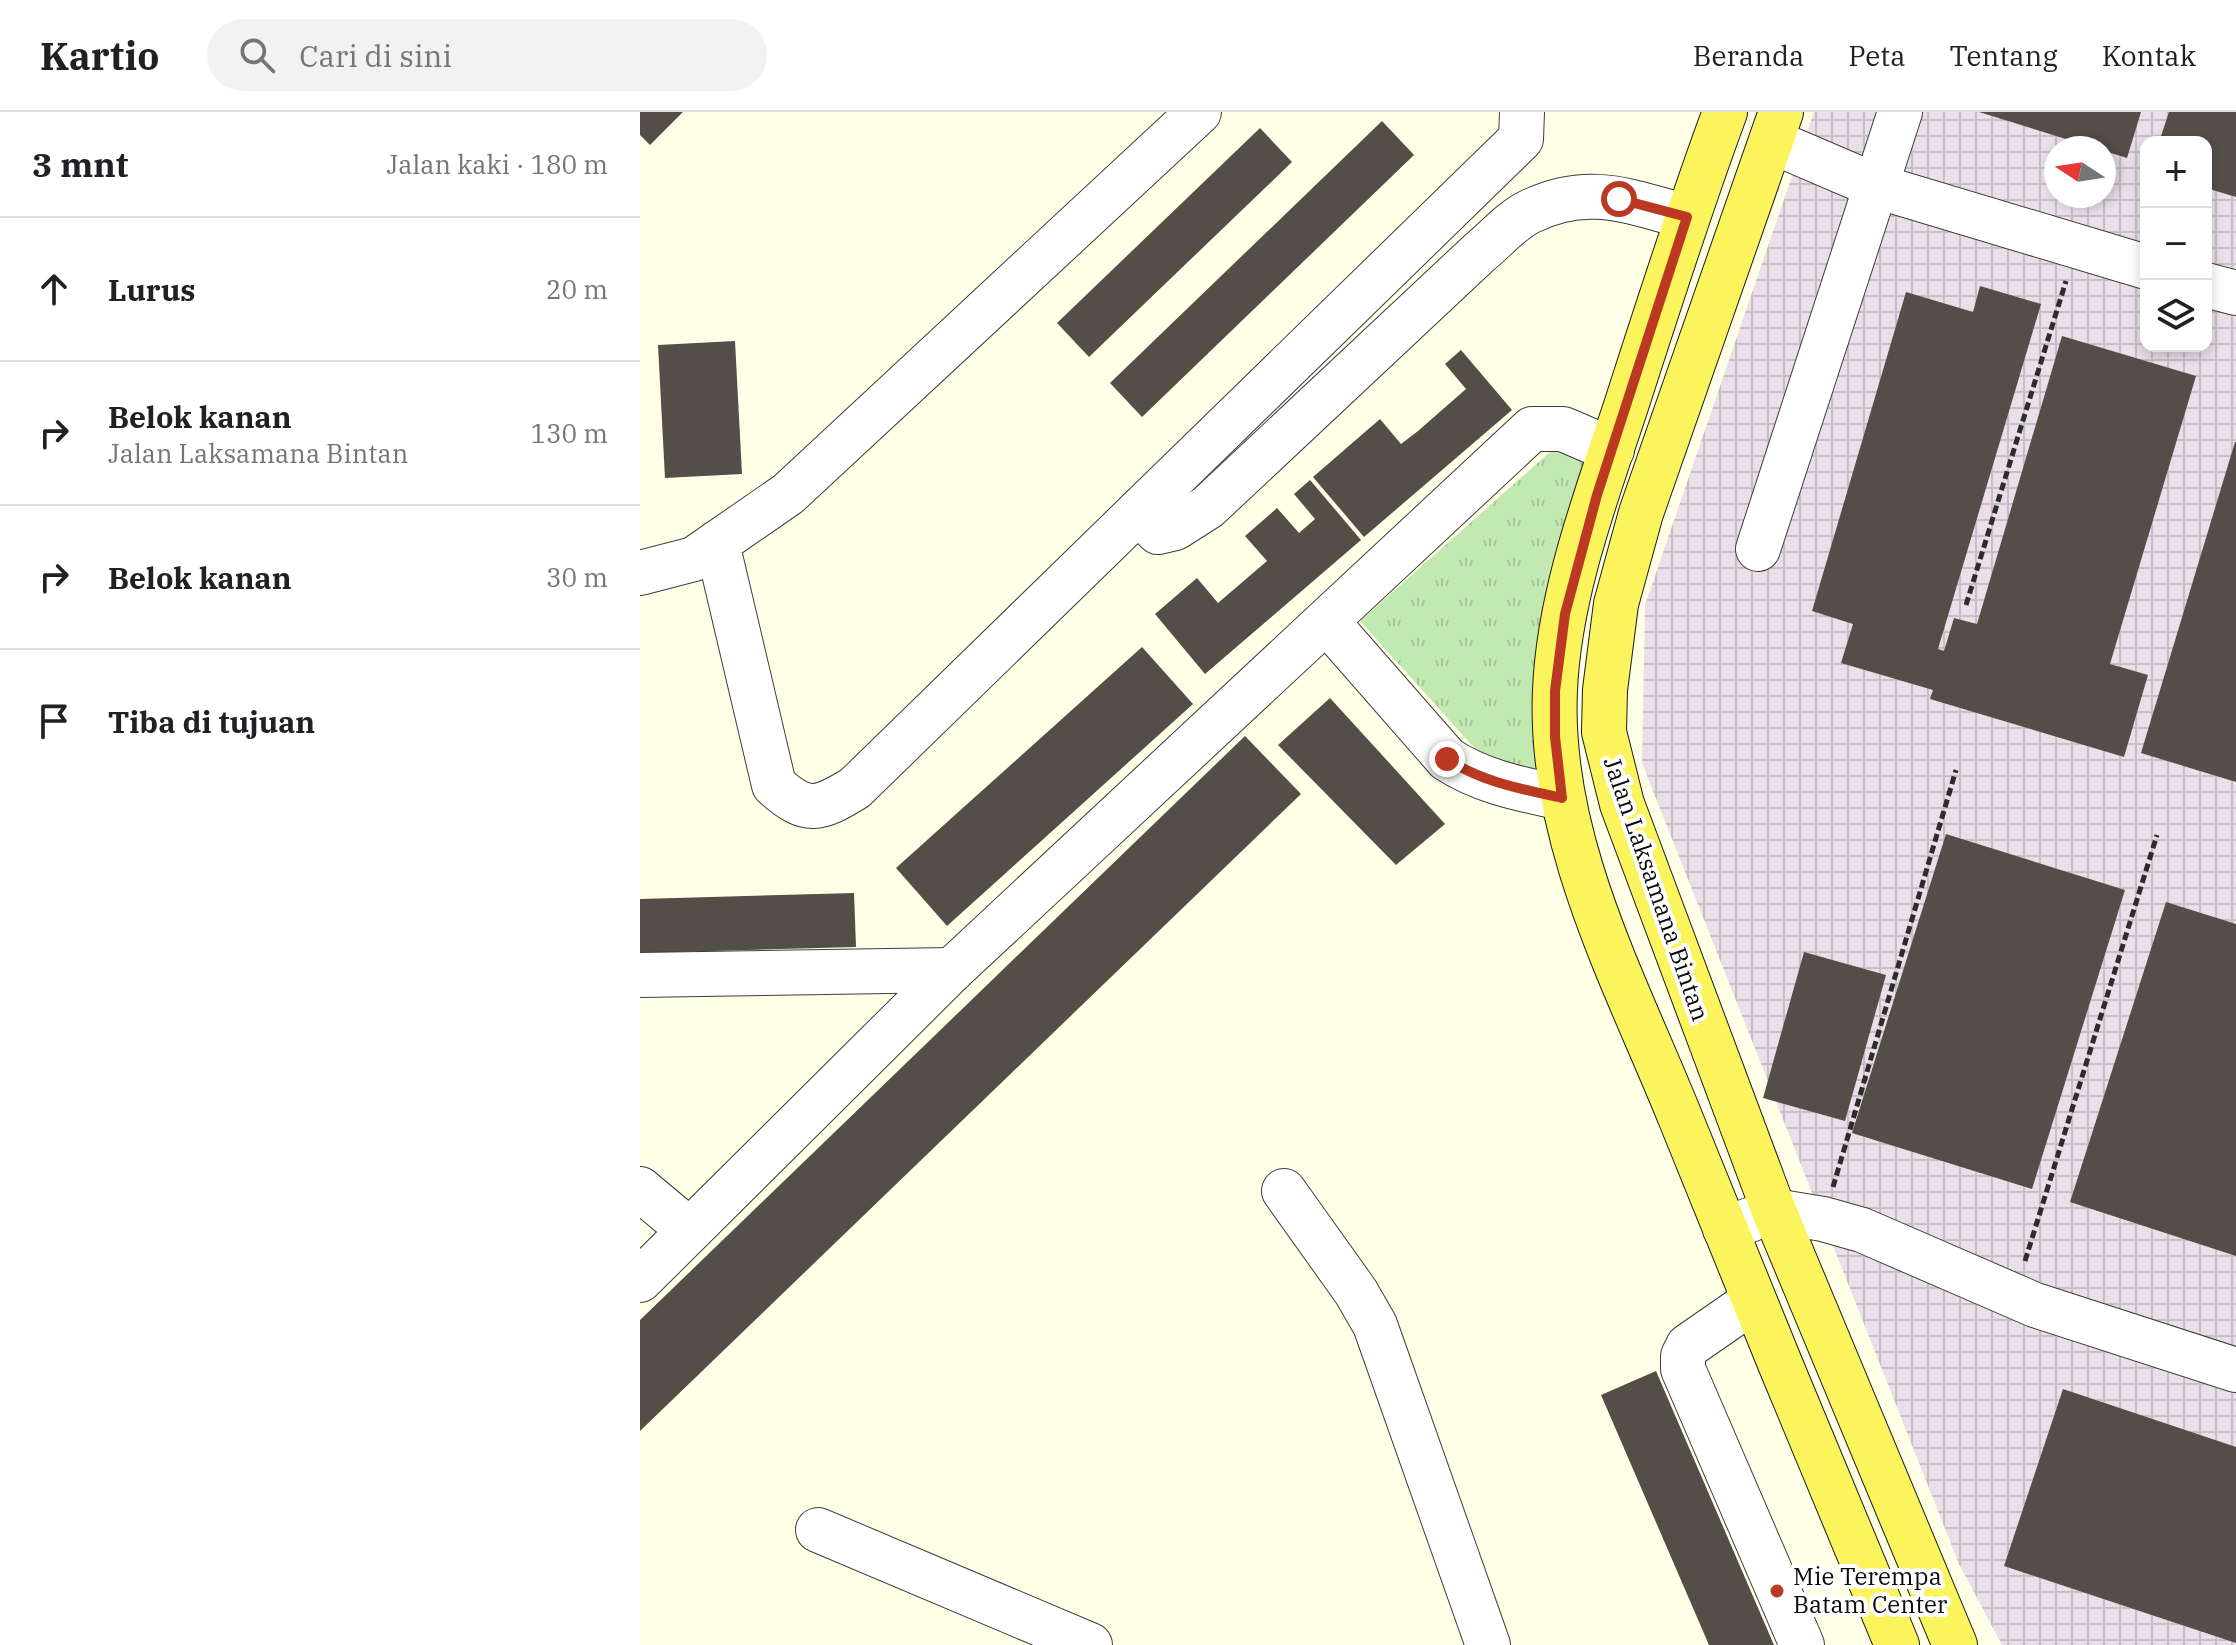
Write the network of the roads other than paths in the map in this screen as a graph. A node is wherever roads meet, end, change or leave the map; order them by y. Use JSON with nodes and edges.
{"nodes":[{"id":1,"x":1199,"y":112,"type":"edge"},
{"id":2,"x":1522,"y":112,"type":"edge"},
{"id":3,"x":1900,"y":112,"type":"edge"},
{"id":4,"x":1723,"y":116,"type":"edge"},
{"id":5,"x":1776,"y":127,"type":"edge"},
{"id":6,"x":1876,"y":186,"type":"junction"},
{"id":7,"x":1687,"y":217,"type":"junction"},
{"id":8,"x":2140,"y":265,"type":"edge"},
{"id":9,"x":2212,"y":287,"type":"edge"},
{"id":10,"x":2236,"y":293,"type":"edge"},
{"id":11,"x":1612,"y":450,"type":"junction"},
{"id":12,"x":1138,"y":512,"type":"junction"},
{"id":13,"x":717,"y":543,"type":"junction"},
{"id":14,"x":1758,"y":549,"type":"dead end"},
{"id":15,"x":640,"y":573,"type":"edge"},
{"id":16,"x":1328,"y":623,"type":"junction"},
{"id":17,"x":1562,"y":798,"type":"junction"},
{"id":18,"x":952,"y":970,"type":"junction"},
{"id":19,"x":640,"y":975,"type":"edge"},
{"id":20,"x":640,"y":1189,"type":"edge"},
{"id":21,"x":1284,"y":1191,"type":"dead end"},
{"id":22,"x":1774,"y":1211,"type":"junction"},
{"id":23,"x":1725,"y":1229,"type":"junction"},
{"id":24,"x":689,"y":1230,"type":"junction"},
{"id":25,"x":640,"y":1280,"type":"edge"},
{"id":26,"x":1753,"y":1301,"type":"junction"},
{"id":27,"x":2236,"y":1370,"type":"edge"},
{"id":28,"x":818,"y":1530,"type":"dead end"},
{"id":29,"x":1090,"y":1645,"type":"edge"},
{"id":30,"x":1488,"y":1645,"type":"edge"},
{"id":31,"x":1802,"y":1645,"type":"edge"},
{"id":32,"x":1897,"y":1645,"type":"edge"},
{"id":33,"x":1955,"y":1645,"type":"edge"}],
"edges":[{"from":1,"to":13,"type":"street"},
{"from":2,"to":12,"type":"street"},
{"from":3,"to":6,"type":"street"},
{"from":4,"to":5,"type":"main road"},
{"from":4,"to":7,"type":"main road"},
{"from":5,"to":6,"type":"street"},
{"from":5,"to":22,"type":"main road","name":"Jalan Laksamana Bintan"},
{"from":6,"to":8,"type":"street"},
{"from":6,"to":14,"type":"street"},
{"from":7,"to":11,"type":"main road"},
{"from":7,"to":12,"type":"street"},
{"from":9,"to":10,"type":"street"},
{"from":11,"to":16,"type":"street"},
{"from":11,"to":17,"type":"main road"},
{"from":12,"to":13,"type":"street"},
{"from":13,"to":15,"type":"street"},
{"from":16,"to":17,"type":"street"},
{"from":16,"to":18,"type":"street"},
{"from":17,"to":23,"type":"main road"},
{"from":18,"to":19,"type":"street"},
{"from":18,"to":24,"type":"street"},
{"from":20,"to":24,"type":"street"},
{"from":21,"to":30,"type":"street"},
{"from":22,"to":23,"type":"street"},
{"from":22,"to":27,"type":"street"},
{"from":22,"to":33,"type":"main road","name":"Jalan Laksamana Bintan"},
{"from":23,"to":26,"type":"main road"},
{"from":24,"to":25,"type":"street"},
{"from":26,"to":31,"type":"street"},
{"from":26,"to":32,"type":"main road"},
{"from":28,"to":29,"type":"street"}]}
